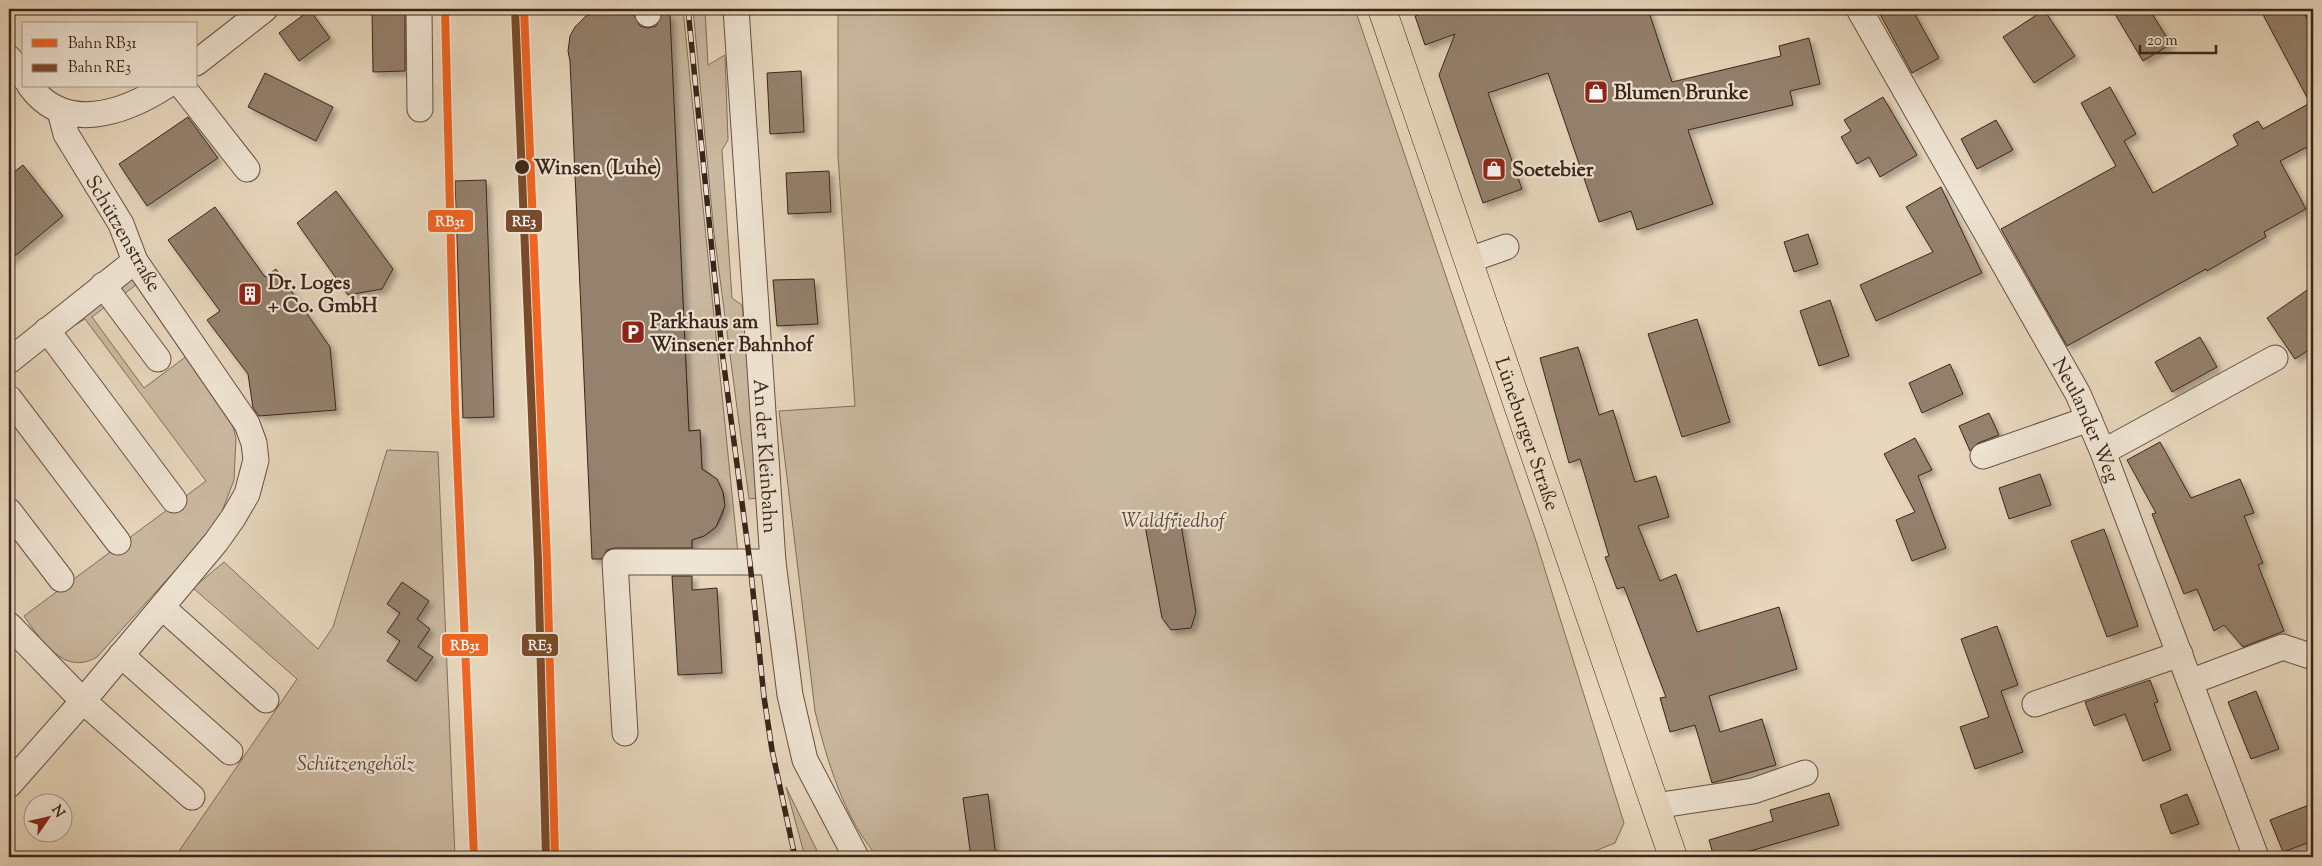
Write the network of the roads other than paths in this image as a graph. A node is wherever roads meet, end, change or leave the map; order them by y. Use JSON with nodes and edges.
{"nodes":[{"id":1,"x":265,"y":9,"type":"edge"},
{"id":2,"x":419,"y":9,"type":"edge"},
{"id":3,"x":736,"y":9,"type":"edge"},
{"id":4,"x":1382,"y":9,"type":"edge"},
{"id":5,"x":1859,"y":9,"type":"edge"},
{"id":6,"x":9,"y":58,"type":"edge"},
{"id":7,"x":198,"y":61,"type":"edge"},
{"id":8,"x":22,"y":75,"type":"edge"},
{"id":9,"x":32,"y":88,"type":"edge"},
{"id":10,"x":163,"y":88,"type":"edge"},
{"id":11,"x":184,"y":88,"type":"edge"},
{"id":12,"x":420,"y":109,"type":"dead end"},
{"id":13,"x":60,"y":111,"type":"junction"},
{"id":14,"x":247,"y":169,"type":"dead end"},
{"id":15,"x":1506,"y":247,"type":"dead end"},
{"id":16,"x":1469,"y":260,"type":"junction"},
{"id":17,"x":135,"y":261,"type":"junction"},
{"id":18,"x":103,"y":285,"type":"junction"},
{"id":19,"x":47,"y":330,"type":"junction"},
{"id":20,"x":2275,"y":358,"type":"dead end"},
{"id":21,"x":158,"y":359,"type":"dead end"},
{"id":22,"x":9,"y":361,"type":"edge"},
{"id":23,"x":9,"y":398,"type":"edge"},
{"id":24,"x":2089,"y":419,"type":"junction"},
{"id":25,"x":2103,"y":452,"type":"junction"},
{"id":26,"x":1983,"y":456,"type":"dead end"},
{"id":27,"x":174,"y":500,"type":"dead end"},
{"id":28,"x":9,"y":511,"type":"edge"},
{"id":29,"x":118,"y":542,"type":"dead end"},
{"id":30,"x":773,"y":562,"type":"junction"},
{"id":31,"x":61,"y":579,"type":"dead end"},
{"id":32,"x":162,"y":607,"type":"junction"},
{"id":33,"x":9,"y":624,"type":"edge"},
{"id":34,"x":2180,"y":654,"type":"junction"},
{"id":35,"x":121,"y":655,"type":"junction"},
{"id":36,"x":2313,"y":657,"type":"edge"},
{"id":37,"x":2190,"y":682,"type":"junction"},
{"id":38,"x":266,"y":700,"type":"dead end"},
{"id":39,"x":83,"y":701,"type":"junction"},
{"id":40,"x":2035,"y":704,"type":"dead end"},
{"id":41,"x":625,"y":733,"type":"dead end"},
{"id":42,"x":230,"y":752,"type":"dead end"},
{"id":43,"x":1805,"y":773,"type":"dead end"},
{"id":44,"x":9,"y":785,"type":"edge"},
{"id":45,"x":192,"y":797,"type":"dead end"},
{"id":46,"x":1655,"y":806,"type":"junction"},
{"id":47,"x":856,"y":857,"type":"edge"},
{"id":48,"x":1673,"y":857,"type":"edge"},
{"id":49,"x":2256,"y":857,"type":"edge"}],
"edges":[{"from":1,"to":7,"type":"street"},
{"from":2,"to":12,"type":"street"},
{"from":3,"to":30,"type":"street","name":"An der Kleinbahn"},
{"from":4,"to":16,"type":"main road","name":"Lüneburger Straße"},
{"from":5,"to":24,"type":"street","name":"Neulander Weg"},
{"from":6,"to":8,"type":"street"},
{"from":9,"to":13,"type":"street"},
{"from":10,"to":13,"type":"street"},
{"from":11,"to":14,"type":"street"},
{"from":13,"to":17,"type":"street","name":"Schützenstraße"},
{"from":15,"to":16,"type":"street"},
{"from":16,"to":46,"type":"main road","name":"Lüneburger Straße"},
{"from":17,"to":18,"type":"street"},
{"from":17,"to":32,"type":"street","name":"Schützenstraße"},
{"from":18,"to":19,"type":"street"},
{"from":18,"to":21,"type":"street"},
{"from":19,"to":22,"type":"street"},
{"from":19,"to":27,"type":"street"},
{"from":20,"to":25,"type":"street"},
{"from":23,"to":29,"type":"street"},
{"from":24,"to":25,"type":"street","name":"Neulander Weg"},
{"from":24,"to":26,"type":"street"},
{"from":25,"to":34,"type":"street","name":"Neulander Weg"},
{"from":28,"to":31,"type":"street"},
{"from":30,"to":41,"type":"street"},
{"from":30,"to":47,"type":"street","name":"An der Kleinbahn"},
{"from":32,"to":35,"type":"street","name":"Schützenstraße"},
{"from":32,"to":38,"type":"street"},
{"from":33,"to":39,"type":"street"},
{"from":34,"to":37,"type":"street","name":"Neulander Weg"},
{"from":34,"to":40,"type":"street"},
{"from":35,"to":39,"type":"street","name":"Schützenstraße"},
{"from":35,"to":42,"type":"street"},
{"from":36,"to":37,"type":"street"},
{"from":37,"to":49,"type":"street","name":"Neulander Weg"},
{"from":39,"to":44,"type":"street","name":"Schützenstraße"},
{"from":39,"to":45,"type":"street"},
{"from":43,"to":46,"type":"street"},
{"from":46,"to":48,"type":"main road","name":"Lüneburger Straße"}]}
